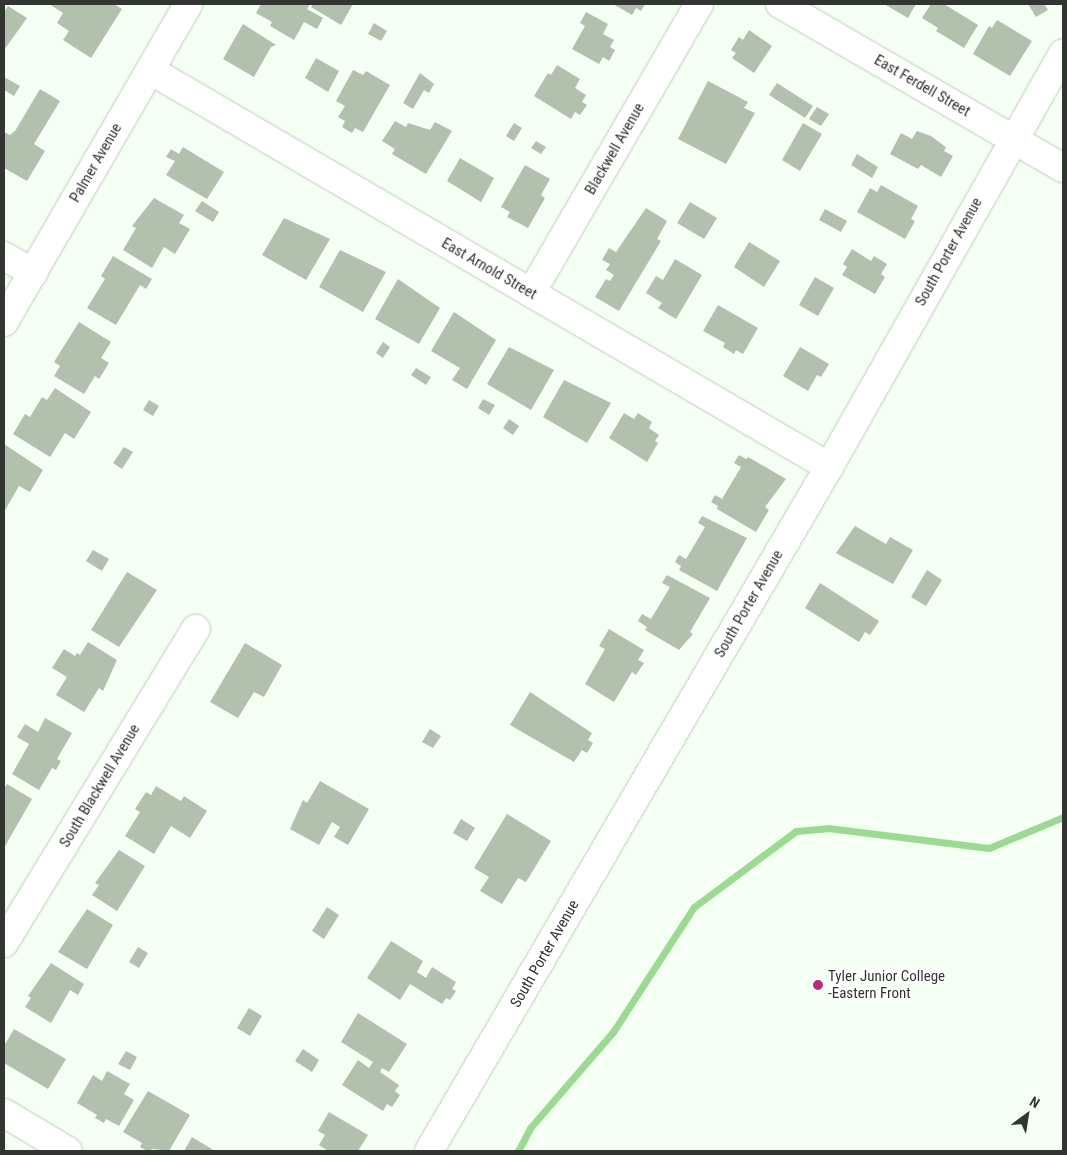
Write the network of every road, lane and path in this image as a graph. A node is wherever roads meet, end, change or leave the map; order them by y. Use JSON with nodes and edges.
{"nodes":[{"id":1,"x":188,"y":4,"type":"edge"},
{"id":2,"x":700,"y":4,"type":"edge"},
{"id":3,"x":780,"y":4,"type":"edge"},
{"id":4,"x":1063,"y":54,"type":"edge"},
{"id":5,"x":150,"y":70,"type":"junction"},
{"id":6,"x":1013,"y":138,"type":"junction"},
{"id":7,"x":1063,"y":168,"type":"edge"},
{"id":8,"x":4,"y":256,"type":"edge"},
{"id":9,"x":33,"y":273,"type":"junction"},
{"id":10,"x":531,"y":294,"type":"junction"},
{"id":11,"x":4,"y":322,"type":"edge"},
{"id":12,"x":830,"y":467,"type":"junction"},
{"id":13,"x":196,"y":629,"type":"dead end"},
{"id":14,"x":4,"y":943,"type":"edge"},
{"id":15,"x":4,"y":1113,"type":"edge"},
{"id":16,"x":68,"y":1151,"type":"edge"},
{"id":17,"x":429,"y":1151,"type":"edge"}],
"edges":[{"from":1,"to":5,"type":"street","name":"Palmer Avenue"},
{"from":2,"to":10,"type":"street","name":"Blackwell Avenue"},
{"from":3,"to":6,"type":"street","name":"East Ferdell Street"},
{"from":4,"to":6,"type":"street","name":"South Porter Avenue"},
{"from":5,"to":9,"type":"street","name":"Palmer Avenue"},
{"from":5,"to":10,"type":"street","name":"East Arnold Street"},
{"from":6,"to":7,"type":"street","name":"East Ferdell Street"},
{"from":6,"to":12,"type":"street","name":"South Porter Avenue"},
{"from":8,"to":9,"type":"street"},
{"from":9,"to":11,"type":"street","name":"Palmer Avenue"},
{"from":10,"to":12,"type":"street","name":"East Arnold Street"},
{"from":12,"to":17,"type":"street","name":"South Porter Avenue"},
{"from":13,"to":14,"type":"street","name":"South Blackwell Avenue"},
{"from":15,"to":16,"type":"street"}]}
